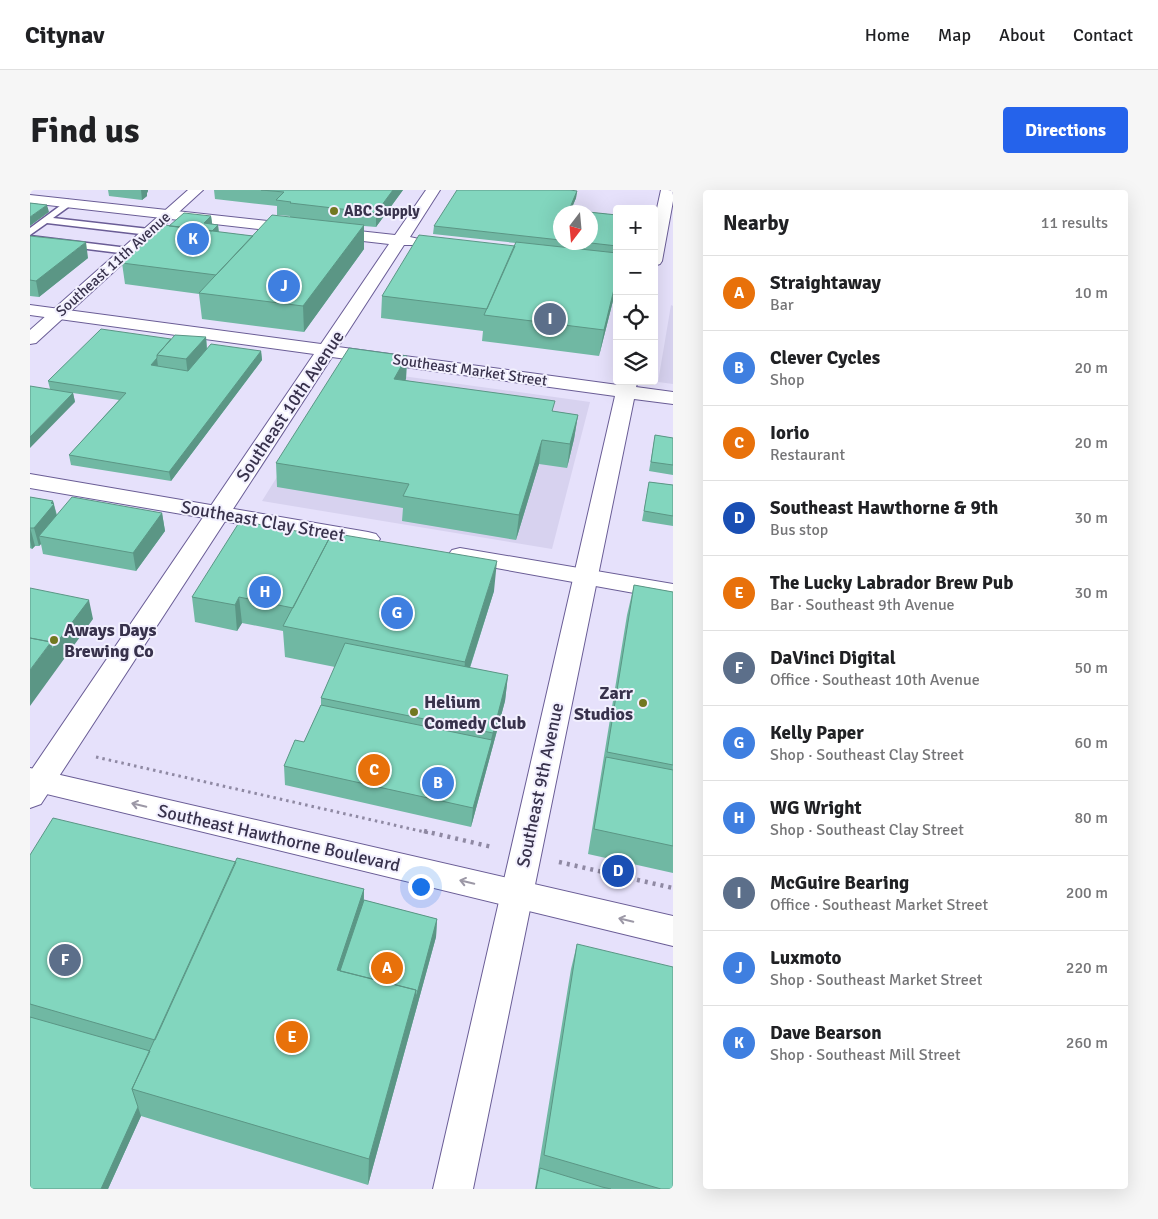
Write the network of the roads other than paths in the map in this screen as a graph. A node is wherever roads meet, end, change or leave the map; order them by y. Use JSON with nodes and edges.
{"nodes":[{"id":1,"x":196,"y":190,"type":"edge"},
{"id":2,"x":433,"y":190,"type":"edge"},
{"id":3,"x":668,"y":190,"type":"edge"},
{"id":4,"x":30,"y":199,"type":"edge"},
{"id":5,"x":68,"y":203,"type":"junction"},
{"id":6,"x":169,"y":214,"type":"junction"},
{"id":7,"x":45,"y":220,"type":"junction"},
{"id":8,"x":30,"y":232,"type":"edge"},
{"id":9,"x":149,"y":232,"type":"junction"},
{"id":10,"x":30,"y":239,"type":"edge"},
{"id":11,"x":398,"y":240,"type":"junction"},
{"id":12,"x":424,"y":243,"type":"edge"},
{"id":13,"x":128,"y":251,"type":"junction"},
{"id":14,"x":658,"y":260,"type":"edge"},
{"id":15,"x":30,"y":310,"type":"edge"},
{"id":16,"x":58,"y":314,"type":"junction"},
{"id":17,"x":30,"y":339,"type":"edge"},
{"id":18,"x":327,"y":350,"type":"junction"},
{"id":19,"x":627,"y":386,"type":"edge"},
{"id":20,"x":673,"y":398,"type":"edge"},
{"id":21,"x":30,"y":481,"type":"edge"},
{"id":22,"x":218,"y":513,"type":"junction"},
{"id":23,"x":392,"y":543,"type":"edge"},
{"id":24,"x":440,"y":552,"type":"edge"},
{"id":25,"x":586,"y":577,"type":"junction"},
{"id":26,"x":673,"y":592,"type":"edge"},
{"id":27,"x":33,"y":786,"type":"edge"},
{"id":28,"x":517,"y":894,"type":"junction"},
{"id":29,"x":673,"y":931,"type":"edge"},
{"id":30,"x":453,"y":1189,"type":"edge"}],
"edges":[{"from":1,"to":6,"type":"street","name":"Southeast 11th Avenue"},
{"from":2,"to":11,"type":"street","name":"Southeast 10th Avenue"},
{"from":3,"to":14,"type":"street"},
{"from":4,"to":5,"type":"street"},
{"from":5,"to":6,"type":"street"},
{"from":5,"to":7,"type":"lane"},
{"from":6,"to":9,"type":"street","name":"Southeast 11th Avenue"},
{"from":6,"to":11,"type":"street"},
{"from":7,"to":8,"type":"lane"},
{"from":7,"to":9,"type":"lane"},
{"from":9,"to":13,"type":"street","name":"Southeast 11th Avenue"},
{"from":10,"to":13,"type":"lane"},
{"from":11,"to":12,"type":"street"},
{"from":11,"to":18,"type":"street","name":"Southeast 10th Avenue"},
{"from":13,"to":16,"type":"street","name":"Southeast 11th Avenue"},
{"from":15,"to":16,"type":"street","name":"Southeast Market Street"},
{"from":16,"to":17,"type":"street","name":"Southeast 11th Avenue"},
{"from":16,"to":18,"type":"street","name":"Southeast Market Street"},
{"from":18,"to":19,"type":"street","name":"Southeast Market Street"},
{"from":18,"to":22,"type":"street","name":"Southeast 10th Avenue"},
{"from":19,"to":20,"type":"street","name":"Southeast Market Street"},
{"from":19,"to":25,"type":"street","name":"Southeast 9th Avenue"},
{"from":21,"to":22,"type":"street","name":"Southeast Clay Street"},
{"from":22,"to":23,"type":"street","name":"Southeast Clay Street"},
{"from":22,"to":27,"type":"street","name":"Southeast 10th Avenue"},
{"from":24,"to":25,"type":"street"},
{"from":25,"to":26,"type":"street"},
{"from":25,"to":28,"type":"street","name":"Southeast 9th Avenue"},
{"from":28,"to":27,"type":"street","name":"Southeast Hawthorne Boulevard","one_way":true},
{"from":29,"to":28,"type":"street","name":"Southeast Hawthorne Boulevard","one_way":true},
{"from":28,"to":30,"type":"street","name":"Southeast 9th Avenue"}]}
